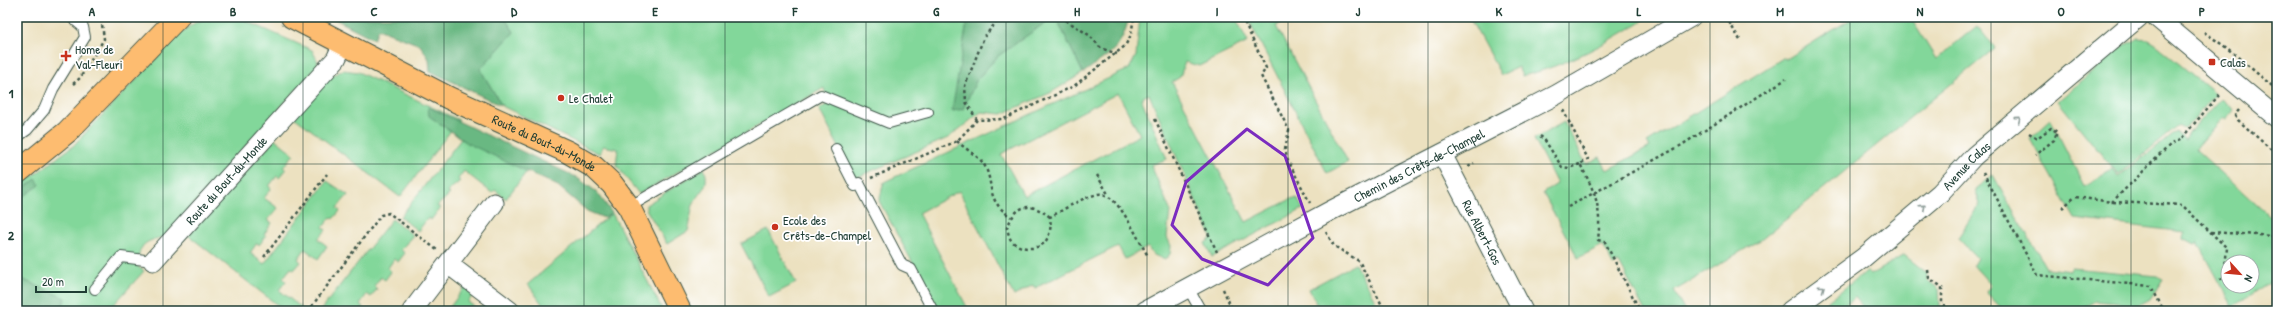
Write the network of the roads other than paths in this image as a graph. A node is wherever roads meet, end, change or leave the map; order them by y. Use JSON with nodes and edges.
{"nodes":[{"id":1,"x":71,"y":17,"type":"edge"},
{"id":2,"x":178,"y":17,"type":"edge"},
{"id":3,"x":292,"y":17,"type":"edge"},
{"id":4,"x":2139,"y":17,"type":"edge"},
{"id":5,"x":2156,"y":17,"type":"edge"},
{"id":6,"x":1685,"y":18,"type":"edge"},
{"id":7,"x":343,"y":44,"type":"junction"},
{"id":8,"x":928,"y":112,"type":"dead end"},
{"id":9,"x":2277,"y":118,"type":"edge"},
{"id":10,"x":17,"y":137,"type":"edge"},
{"id":11,"x":836,"y":149,"type":"dead end"},
{"id":12,"x":1442,"y":154,"type":"junction"},
{"id":13,"x":18,"y":169,"type":"edge"},
{"id":14,"x":494,"y":203,"type":"dead end"},
{"id":15,"x":629,"y":207,"type":"junction"},
{"id":16,"x":153,"y":261,"type":"joint"},
{"id":17,"x":449,"y":262,"type":"junction"},
{"id":18,"x":1188,"y":288,"type":"junction"},
{"id":19,"x":95,"y":290,"type":"dead end"},
{"id":20,"x":412,"y":311,"type":"edge"},
{"id":21,"x":510,"y":311,"type":"edge"},
{"id":22,"x":680,"y":311,"type":"edge"},
{"id":23,"x":933,"y":311,"type":"edge"},
{"id":24,"x":1145,"y":311,"type":"edge"},
{"id":25,"x":1201,"y":311,"type":"edge"},
{"id":26,"x":1523,"y":311,"type":"edge"},
{"id":27,"x":1790,"y":311,"type":"edge"}],
"edges":[{"from":1,"to":10,"type":"lane"},
{"from":2,"to":13,"type":"main road"},
{"from":3,"to":7,"type":"main road","name":"Route du Bout-du-Monde"},
{"from":27,"to":4,"type":"street","name":"Avenue Calas","one_way":true},
{"from":5,"to":9,"type":"street"},
{"from":6,"to":12,"type":"street","name":"Chemin des Crêts-de-Champel"},
{"from":7,"to":15,"type":"main road","name":"Route du Bout-du-Monde"},
{"from":7,"to":16,"type":"street","name":"Route du Bout-du-Monde"},
{"from":8,"to":15,"type":"lane"},
{"from":11,"to":23,"type":"lane"},
{"from":12,"to":18,"type":"street","name":"Chemin des Crêts-de-Champel"},
{"from":12,"to":26,"type":"street","name":"Rue Albert-Gos"},
{"from":14,"to":17,"type":"street"},
{"from":15,"to":22,"type":"main road","name":"Route du Bout-du-Monde"},
{"from":16,"to":19,"type":"lane"},
{"from":17,"to":20,"type":"street"},
{"from":17,"to":21,"type":"street"},
{"from":18,"to":24,"type":"street","name":"Chemin des Crêts-de-Champel"},
{"from":18,"to":25,"type":"lane"}]}
